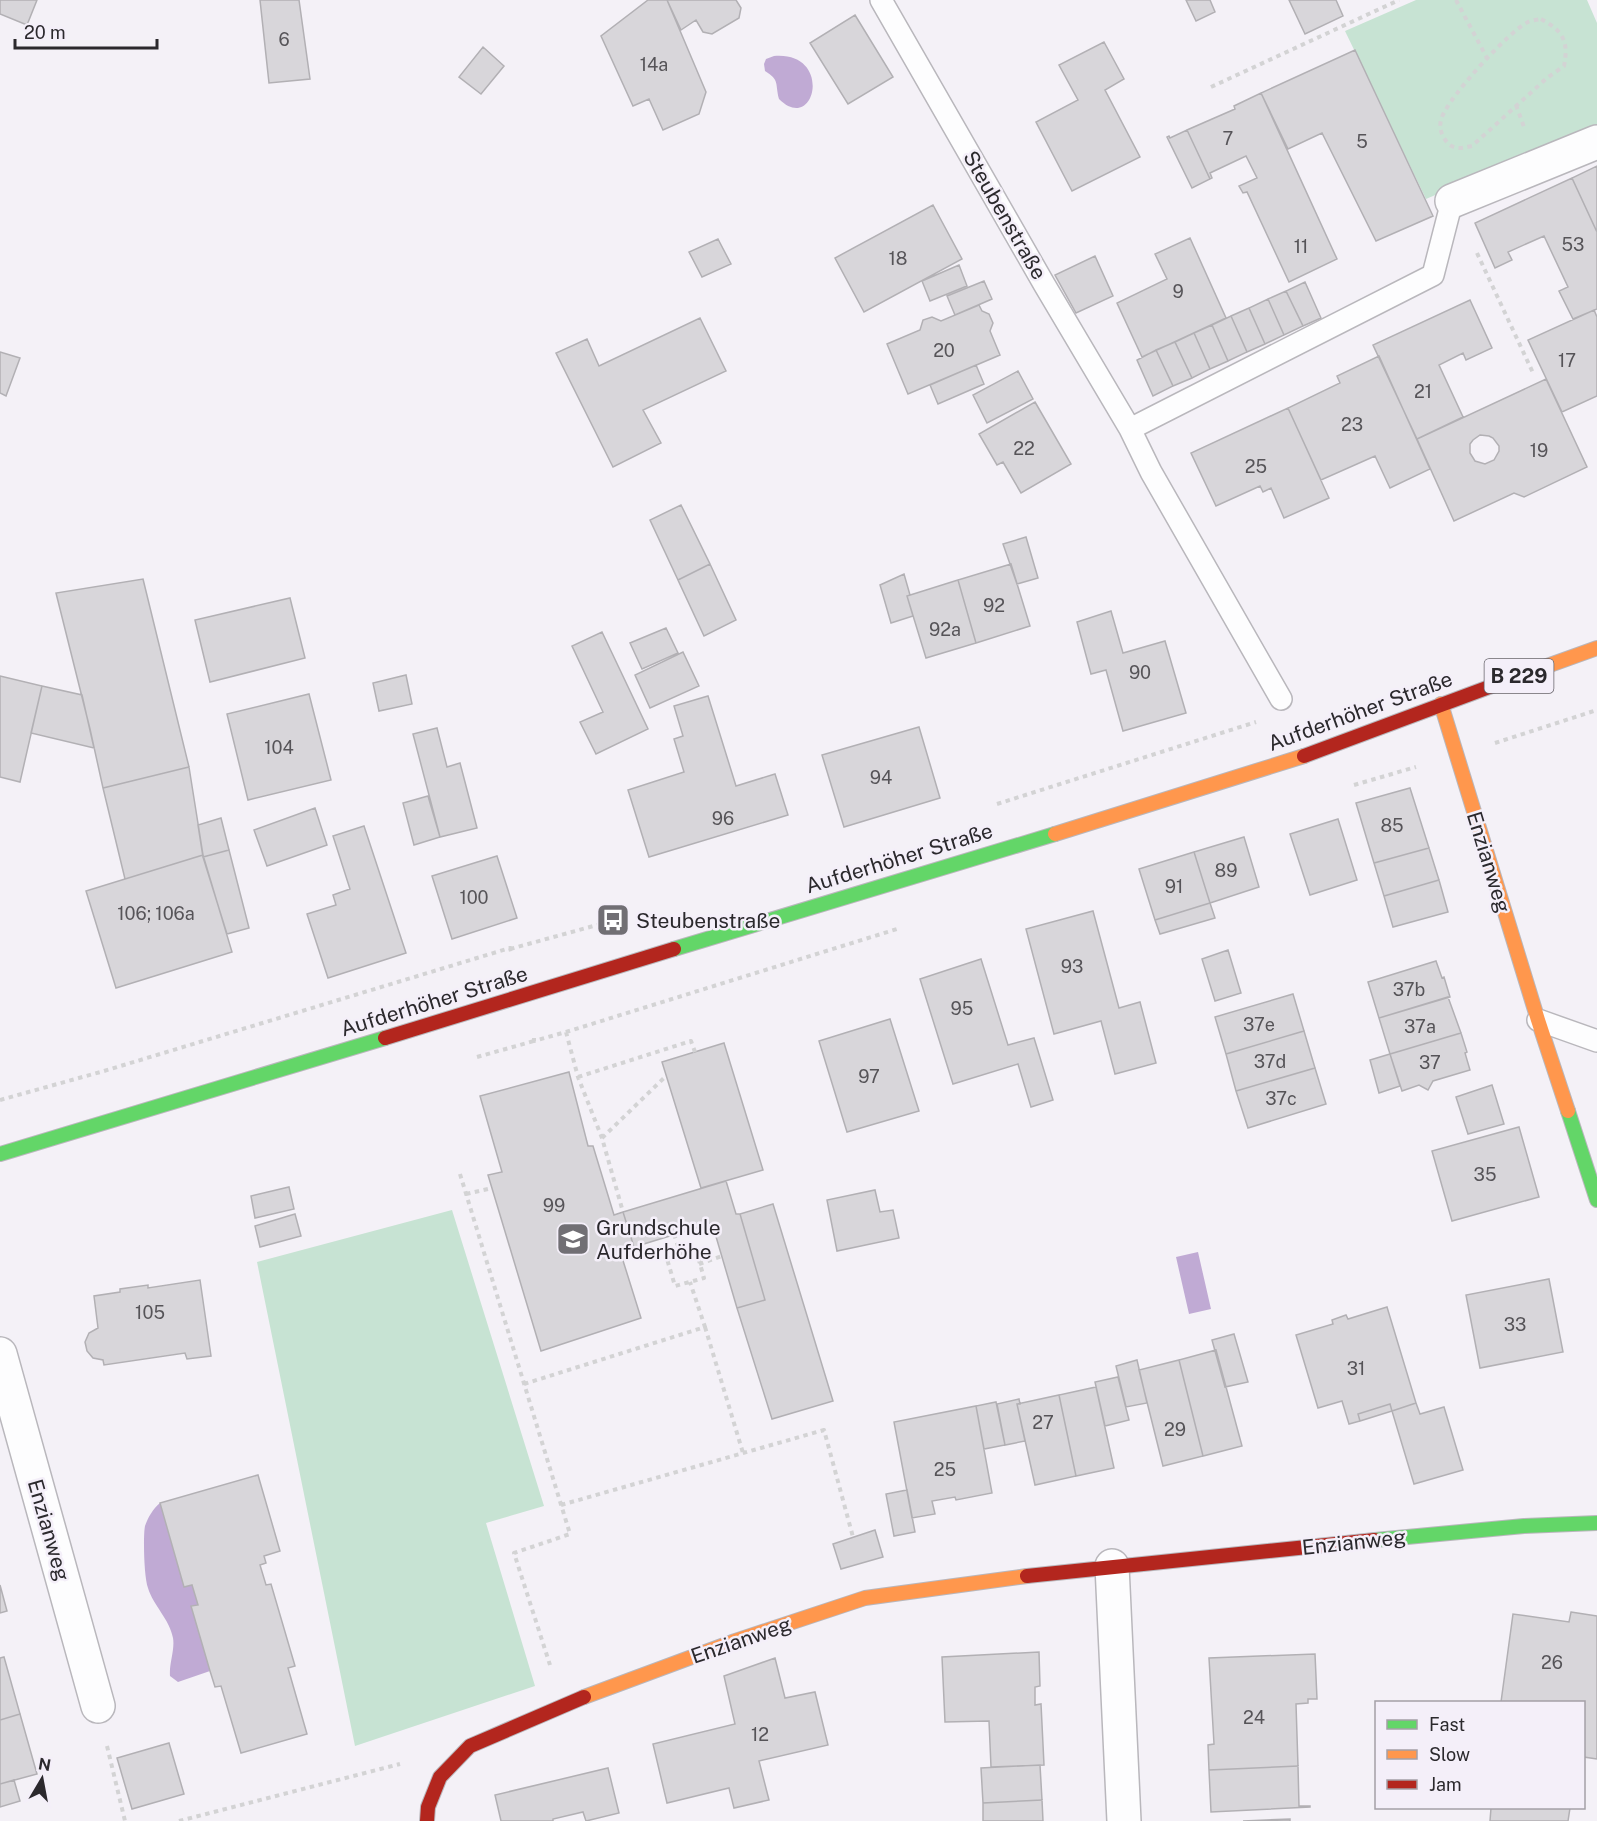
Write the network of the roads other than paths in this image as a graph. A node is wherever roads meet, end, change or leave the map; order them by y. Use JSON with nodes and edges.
{"nodes":[{"id":1,"x":881,"y":0,"type":"edge"},
{"id":2,"x":1597,"y":142,"type":"edge"},
{"id":3,"x":1452,"y":201,"type":"joint"},
{"id":4,"x":1130,"y":429,"type":"junction"},
{"id":5,"x":1597,"y":648,"type":"edge"},
{"id":6,"x":1281,"y":699,"type":"dead end"},
{"id":7,"x":1441,"y":704,"type":"junction"},
{"id":8,"x":1538,"y":1020,"type":"junction"},
{"id":9,"x":1597,"y":1041,"type":"edge"},
{"id":10,"x":0,"y":1154,"type":"edge"},
{"id":11,"x":1597,"y":1200,"type":"edge"},
{"id":12,"x":0,"y":1354,"type":"edge"},
{"id":13,"x":1597,"y":1523,"type":"edge"},
{"id":14,"x":1112,"y":1566,"type":"junction"},
{"id":15,"x":98,"y":1706,"type":"road end"},
{"id":16,"x":427,"y":1821,"type":"edge"},
{"id":17,"x":1124,"y":1821,"type":"edge"}],
"edges":[{"from":1,"to":4,"type":"lane","name":"Steubenstraße"},
{"from":2,"to":3,"type":"street"},
{"from":3,"to":4,"type":"lane"},
{"from":4,"to":6,"type":"lane","name":"Steubenstraße"},
{"from":5,"to":7,"type":"street","name":"Aufderhöher Straße","number":"B 229"},
{"from":7,"to":8,"type":"street","name":"Enzianweg"},
{"from":7,"to":10,"type":"street","name":"Aufderhöher Straße","number":"B 229"},
{"from":8,"to":9,"type":"lane"},
{"from":8,"to":11,"type":"street","name":"Enzianweg"},
{"from":12,"to":15,"type":"street","name":"Enzianweg"},
{"from":13,"to":14,"type":"street","name":"Enzianweg"},
{"from":14,"to":16,"type":"street","name":"Enzianweg"},
{"from":14,"to":17,"type":"street"}]}
